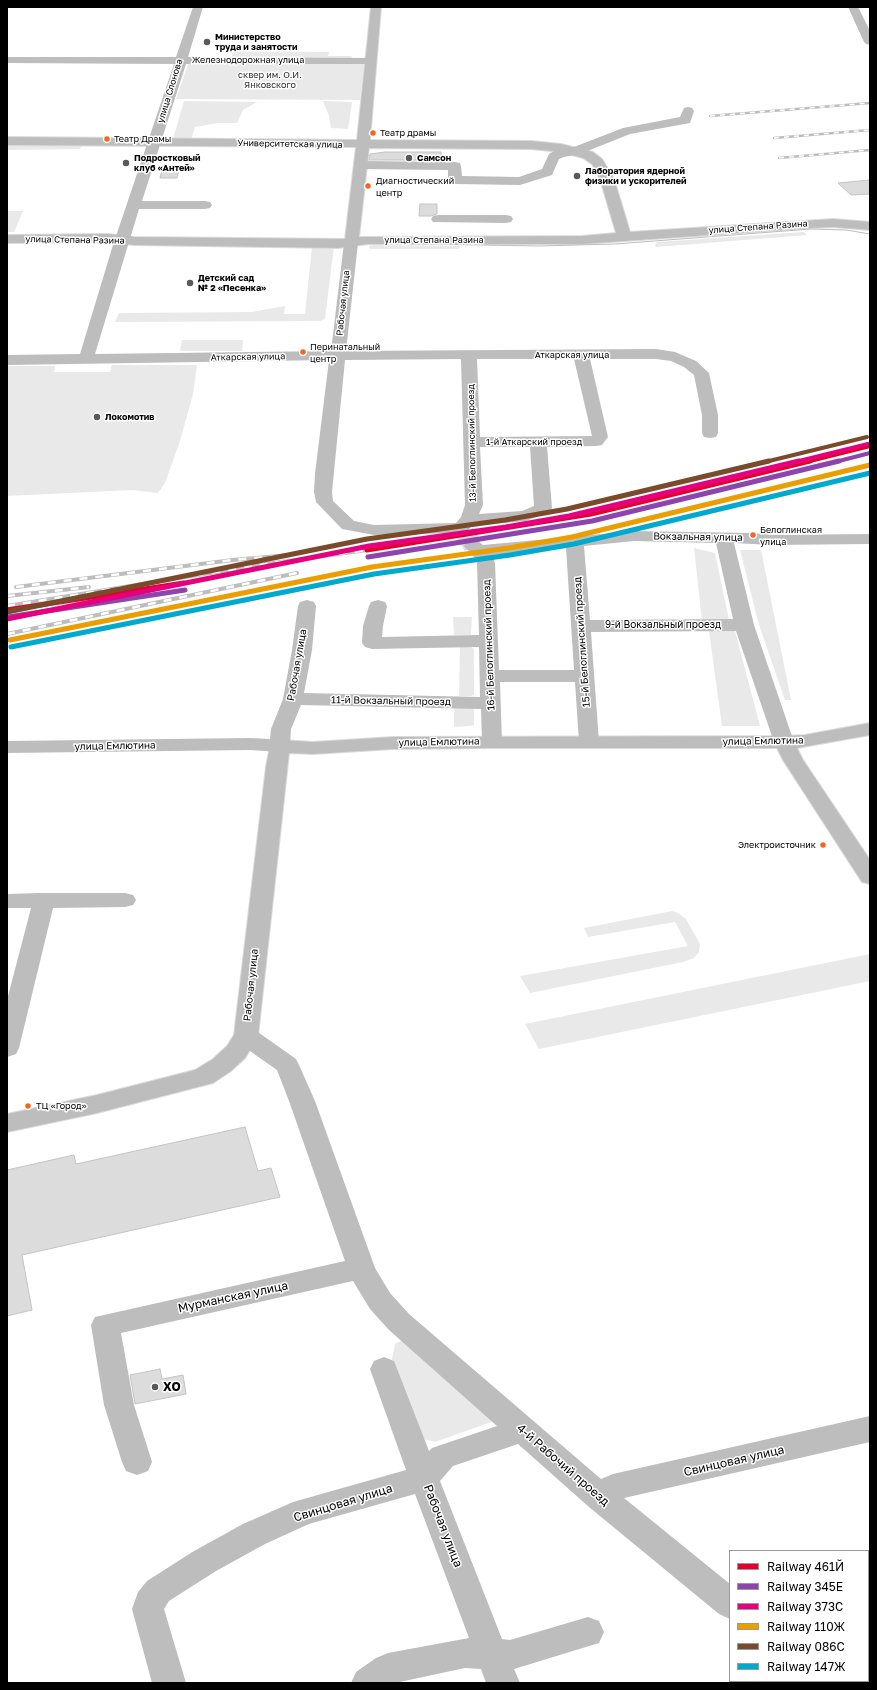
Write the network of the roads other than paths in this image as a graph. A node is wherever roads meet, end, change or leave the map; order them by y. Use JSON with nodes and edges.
{"nodes":[{"id":1,"x":198,"y":7,"type":"edge"},
{"id":2,"x":376,"y":7,"type":"edge"},
{"id":3,"x":853,"y":7,"type":"edge"},
{"id":4,"x":870,"y":42,"type":"edge"},
{"id":5,"x":7,"y":60,"type":"edge"},
{"id":6,"x":180,"y":60,"type":"junction"},
{"id":7,"x":370,"y":61,"type":"junction"},
{"id":8,"x":688,"y":111,"type":"dead end"},
{"id":9,"x":7,"y":141,"type":"edge"},
{"id":10,"x":155,"y":142,"type":"junction"},
{"id":11,"x":363,"y":145,"type":"junction"},
{"id":12,"x":574,"y":151,"type":"junction"},
{"id":13,"x":360,"y":165,"type":"junction"},
{"id":14,"x":134,"y":204,"type":"junction"},
{"id":15,"x":205,"y":205,"type":"dead end"},
{"id":16,"x":438,"y":219,"type":"dead end"},
{"id":17,"x":482,"y":219,"type":"junction"},
{"id":18,"x":506,"y":219,"type":"dead end"},
{"id":19,"x":866,"y":225,"type":"edge"},
{"id":20,"x":624,"y":237,"type":"junction"},
{"id":21,"x":7,"y":239,"type":"edge"},
{"id":22,"x":123,"y":239,"type":"junction"},
{"id":23,"x":480,"y":240,"type":"junction"},
{"id":24,"x":351,"y":242,"type":"junction"},
{"id":25,"x":469,"y":354,"type":"junction"},
{"id":26,"x":581,"y":355,"type":"junction"},
{"id":27,"x":338,"y":356,"type":"junction"},
{"id":28,"x":86,"y":359,"type":"junction"},
{"id":29,"x":7,"y":360,"type":"edge"},
{"id":30,"x":710,"y":433,"type":"dead end"},
{"id":31,"x":472,"y":442,"type":"junction"},
{"id":32,"x":538,"y":442,"type":"junction"},
{"id":33,"x":469,"y":535,"type":"junction"},
{"id":34,"x":724,"y":539,"type":"junction"},
{"id":35,"x":575,"y":542,"type":"junction"},
{"id":36,"x":869,"y":543,"type":"edge"},
{"id":37,"x":307,"y":606,"type":"dead end"},
{"id":38,"x":378,"y":606,"type":"dead end"},
{"id":39,"x":744,"y":625,"type":"junction"},
{"id":40,"x":581,"y":626,"type":"junction"},
{"id":41,"x":488,"y":641,"type":"junction"},
{"id":42,"x":489,"y":676,"type":"junction"},
{"id":43,"x":584,"y":676,"type":"junction"},
{"id":44,"x":293,"y":699,"type":"junction"},
{"id":45,"x":490,"y":703,"type":"junction"},
{"id":46,"x":870,"y":729,"type":"edge"},
{"id":47,"x":492,"y":742,"type":"junction"},
{"id":48,"x":589,"y":742,"type":"junction"},
{"id":49,"x":784,"y":742,"type":"junction"},
{"id":50,"x":280,"y":746,"type":"junction"},
{"id":51,"x":7,"y":747,"type":"edge"},
{"id":52,"x":870,"y":877,"type":"edge"},
{"id":53,"x":44,"y":900,"type":"junction"},
{"id":54,"x":125,"y":900,"type":"dead end"},
{"id":55,"x":7,"y":901,"type":"edge"},
{"id":56,"x":246,"y":1036,"type":"junction"},
{"id":57,"x":7,"y":1048,"type":"edge"},
{"id":58,"x":7,"y":1123,"type":"edge"},
{"id":59,"x":361,"y":1268,"type":"junction"},
{"id":60,"x":399,"y":1322,"type":"joint"},
{"id":61,"x":384,"y":1369,"type":"dead end"},
{"id":62,"x":522,"y":1430,"type":"junction"},
{"id":63,"x":870,"y":1430,"type":"edge"},
{"id":64,"x":137,"y":1462,"type":"dead end"},
{"id":65,"x":424,"y":1478,"type":"junction"},
{"id":66,"x":600,"y":1497,"type":"junction"},
{"id":67,"x":729,"y":1603,"type":"edge"},
{"id":68,"x":588,"y":1632,"type":"dead end"},
{"id":69,"x":498,"y":1669,"type":"edge"},
{"id":70,"x":169,"y":1683,"type":"edge"},
{"id":71,"x":368,"y":1683,"type":"edge"}],
"edges":[{"from":1,"to":6,"type":"street","name":"улица Слонова"},
{"from":2,"to":7,"type":"street","name":"Рабочая улица"},
{"from":3,"to":4,"type":"street"},
{"from":5,"to":6,"type":"street","name":"Железнодорожная улица"},
{"from":6,"to":7,"type":"street","name":"Железнодорожная улица"},
{"from":6,"to":10,"type":"street","name":"улица Слонова"},
{"from":7,"to":11,"type":"street","name":"Рабочая улица"},
{"from":8,"to":12,"type":"street"},
{"from":9,"to":10,"type":"street","name":"Университетская улица"},
{"from":10,"to":11,"type":"street","name":"Университетская улица"},
{"from":10,"to":14,"type":"street","name":"улица Слонова"},
{"from":11,"to":12,"type":"street","name":"Университетская улица"},
{"from":11,"to":13,"type":"street","name":"Рабочая улица"},
{"from":12,"to":13,"type":"street"},
{"from":12,"to":20,"type":"street"},
{"from":13,"to":24,"type":"street","name":"Рабочая улица"},
{"from":14,"to":15,"type":"street"},
{"from":14,"to":22,"type":"street","name":"улица Слонова"},
{"from":16,"to":17,"type":"street"},
{"from":17,"to":18,"type":"street"},
{"from":17,"to":23,"type":"street"},
{"from":19,"to":20,"type":"street","name":"улица Степана Разина"},
{"from":20,"to":23,"type":"street","name":"улица Степана Разина"},
{"from":21,"to":22,"type":"street","name":"улица Степана Разина"},
{"from":22,"to":24,"type":"street","name":"улица Степана Разина"},
{"from":22,"to":28,"type":"street","name":"улица Слонова"},
{"from":23,"to":24,"type":"street","name":"улица Степана Разина"},
{"from":24,"to":27,"type":"street","name":"Рабочая улица"},
{"from":25,"to":26,"type":"street","name":"Аткарская улица"},
{"from":25,"to":27,"type":"street","name":"Аткарская улица"},
{"from":25,"to":31,"type":"street","name":"13-й Белоглинский проезд"},
{"from":26,"to":30,"type":"street","name":"Аткарская улица"},
{"from":26,"to":32,"type":"street","name":"1-й Аткарский проезд"},
{"from":27,"to":28,"type":"street","name":"Аткарская улица"},
{"from":27,"to":33,"type":"street","name":"Рабочая улица"},
{"from":28,"to":29,"type":"street","name":"Аткарская улица"},
{"from":31,"to":32,"type":"street","name":"1-й Аткарский проезд"},
{"from":31,"to":33,"type":"street","name":"13-й Белоглинский проезд"},
{"from":32,"to":33,"type":"street"},
{"from":33,"to":35,"type":"street","name":"Вокзальная улица"},
{"from":33,"to":41,"type":"street","name":"16-й Белоглинский проезд"},
{"from":34,"to":35,"type":"street","name":"Вокзальная улица"},
{"from":34,"to":36,"type":"street","name":"Вокзальная улица"},
{"from":34,"to":39,"type":"street"},
{"from":35,"to":40,"type":"street","name":"15-й Белоглинский проезд"},
{"from":37,"to":44,"type":"street","name":"Рабочая улица"},
{"from":38,"to":41,"type":"street"},
{"from":39,"to":40,"type":"street","name":"9-й Вокзальный проезд"},
{"from":39,"to":49,"type":"street"},
{"from":40,"to":43,"type":"street","name":"15-й Белоглинский проезд"},
{"from":41,"to":42,"type":"street","name":"16-й Белоглинский проезд"},
{"from":42,"to":43,"type":"street"},
{"from":42,"to":45,"type":"street","name":"16-й Белоглинский проезд"},
{"from":43,"to":48,"type":"street","name":"15-й Белоглинский проезд"},
{"from":44,"to":45,"type":"street","name":"11-й Вокзальный проезд"},
{"from":44,"to":50,"type":"street","name":"Рабочая улица"},
{"from":45,"to":47,"type":"street","name":"16-й Белоглинский проезд"},
{"from":46,"to":49,"type":"street","name":"улица Емлютина"},
{"from":47,"to":48,"type":"street","name":"улица Емлютина"},
{"from":47,"to":50,"type":"street","name":"улица Емлютина"},
{"from":48,"to":49,"type":"street","name":"улица Емлютина"},
{"from":49,"to":52,"type":"street"},
{"from":50,"to":51,"type":"street","name":"улица Емлютина"},
{"from":50,"to":56,"type":"street","name":"Рабочая улица"},
{"from":53,"to":54,"type":"street"},
{"from":53,"to":55,"type":"street"},
{"from":53,"to":57,"type":"street"},
{"from":56,"to":58,"type":"street"},
{"from":56,"to":59,"type":"street","name":"Рабочая улица"},
{"from":59,"to":60,"type":"street","name":"Рабочая улица"},
{"from":59,"to":64,"type":"street","name":"Мурманская улица"},
{"from":60,"to":62,"type":"street","name":"4-й Рабочий проезд"},
{"from":61,"to":65,"type":"street","name":"Рабочая улица"},
{"from":62,"to":65,"type":"street"},
{"from":62,"to":66,"type":"street","name":"4-й Рабочий проезд"},
{"from":63,"to":66,"type":"street","name":"Свинцовая улица"},
{"from":65,"to":69,"type":"street","name":"Рабочая улица"},
{"from":65,"to":70,"type":"street","name":"Свинцовая улица"},
{"from":66,"to":67,"type":"street","name":"4-й Рабочий проезд"},
{"from":68,"to":69,"type":"street"},
{"from":69,"to":71,"type":"street"}]}
